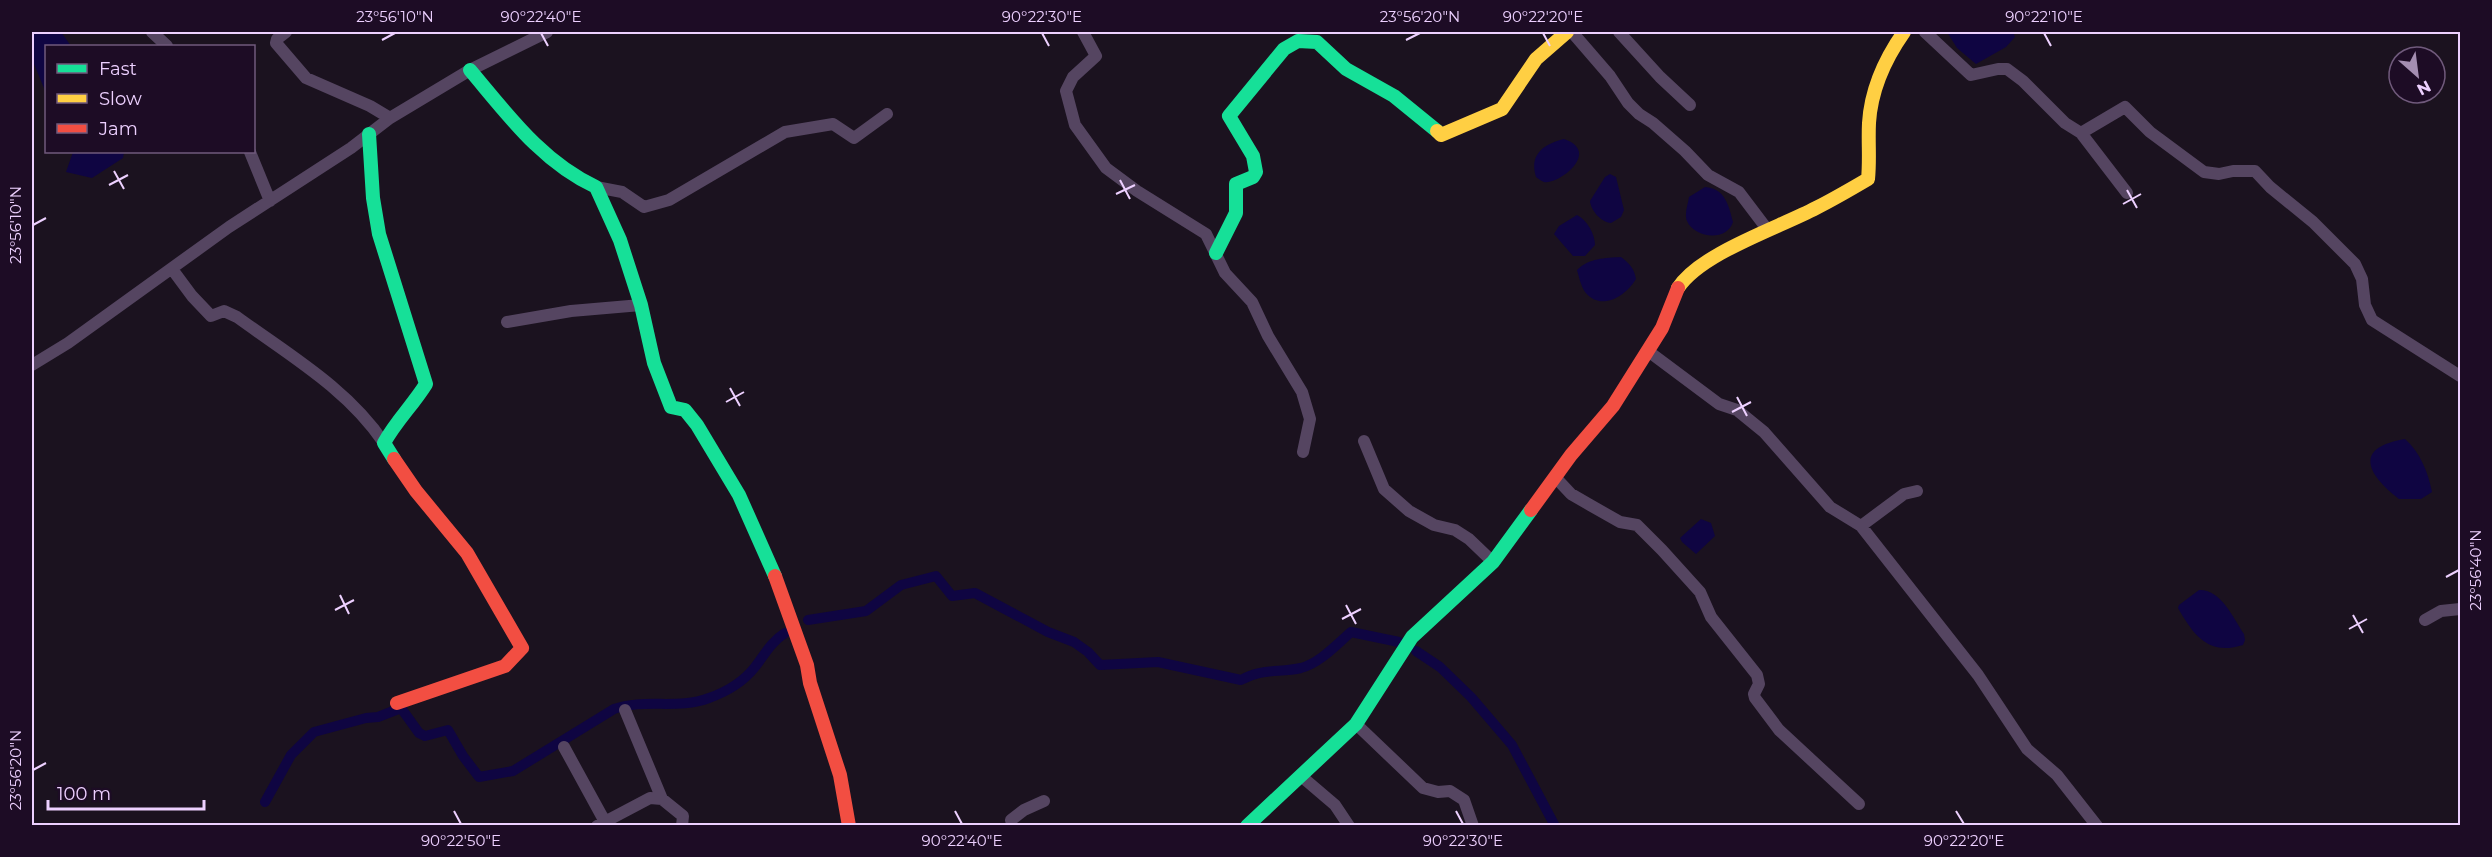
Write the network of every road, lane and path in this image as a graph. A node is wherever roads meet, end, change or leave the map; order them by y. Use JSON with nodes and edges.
{"nodes":[{"id":1,"x":152,"y":32,"type":"edge"},
{"id":2,"x":286,"y":32,"type":"edge"},
{"id":3,"x":547,"y":32,"type":"edge"},
{"id":4,"x":1083,"y":32,"type":"edge"},
{"id":5,"x":1567,"y":32,"type":"edge"},
{"id":6,"x":1572,"y":32,"type":"edge"},
{"id":7,"x":1619,"y":32,"type":"edge"},
{"id":8,"x":1925,"y":32,"type":"edge"},
{"id":9,"x":1900,"y":33,"type":"edge"},
{"id":10,"x":166,"y":45,"type":"edge"},
{"id":11,"x":470,"y":70,"type":"junction"},
{"id":12,"x":1690,"y":105,"type":"dead end"},
{"id":13,"x":887,"y":114,"type":"dead end"},
{"id":14,"x":390,"y":118,"type":"junction"},
{"id":15,"x":2082,"y":133,"type":"junction"},
{"id":16,"x":369,"y":134,"type":"junction"},
{"id":17,"x":250,"y":153,"type":"edge"},
{"id":18,"x":596,"y":187,"type":"junction"},
{"id":19,"x":2127,"y":193,"type":"dead end"},
{"id":20,"x":270,"y":201,"type":"junction"},
{"id":21,"x":1767,"y":230,"type":"junction"},
{"id":22,"x":1216,"y":253,"type":"junction"},
{"id":23,"x":172,"y":269,"type":"junction"},
{"id":24,"x":641,"y":305,"type":"junction"},
{"id":25,"x":507,"y":322,"type":"dead end"},
{"id":26,"x":1648,"y":351,"type":"junction"},
{"id":27,"x":32,"y":365,"type":"edge"},
{"id":28,"x":2460,"y":376,"type":"edge"},
{"id":29,"x":1364,"y":441,"type":"dead end"},
{"id":30,"x":384,"y":443,"type":"junction"},
{"id":31,"x":1303,"y":452,"type":"dead end"},
{"id":32,"x":1556,"y":478,"type":"junction"},
{"id":33,"x":1917,"y":491,"type":"dead end"},
{"id":34,"x":1861,"y":526,"type":"junction"},
{"id":35,"x":1493,"y":562,"type":"junction"},
{"id":36,"x":2460,"y":609,"type":"edge"},
{"id":37,"x":2425,"y":620,"type":"dead end"},
{"id":38,"x":397,"y":703,"type":"dead end"},
{"id":39,"x":625,"y":710,"type":"dead end"},
{"id":40,"x":1356,"y":724,"type":"junction"},
{"id":41,"x":564,"y":747,"type":"dead end"},
{"id":42,"x":1301,"y":776,"type":"junction"},
{"id":43,"x":662,"y":799,"type":"junction"},
{"id":44,"x":1044,"y":801,"type":"dead end"},
{"id":45,"x":1859,"y":804,"type":"dead end"},
{"id":46,"x":601,"y":823,"type":"edge"},
{"id":47,"x":682,"y":825,"type":"edge"},
{"id":48,"x":849,"y":825,"type":"edge"},
{"id":49,"x":1012,"y":825,"type":"edge"},
{"id":50,"x":1247,"y":825,"type":"edge"},
{"id":51,"x":1349,"y":825,"type":"edge"},
{"id":52,"x":1473,"y":825,"type":"edge"},
{"id":53,"x":2097,"y":825,"type":"edge"}],
"edges":[{"from":1,"to":10,"type":"street"},
{"from":2,"to":14,"type":"street"},
{"from":3,"to":11,"type":"street"},
{"from":4,"to":22,"type":"street"},
{"from":5,"to":22,"type":"street"},
{"from":6,"to":21,"type":"street"},
{"from":7,"to":12,"type":"street"},
{"from":8,"to":15,"type":"street"},
{"from":9,"to":21,"type":"street"},
{"from":11,"to":14,"type":"street"},
{"from":11,"to":18,"type":"street"},
{"from":13,"to":18,"type":"street"},
{"from":14,"to":16,"type":"street"},
{"from":15,"to":19,"type":"street"},
{"from":15,"to":28,"type":"street"},
{"from":16,"to":20,"type":"street"},
{"from":16,"to":30,"type":"street"},
{"from":17,"to":20,"type":"street"},
{"from":18,"to":24,"type":"street"},
{"from":20,"to":23,"type":"street"},
{"from":21,"to":26,"type":"street"},
{"from":22,"to":31,"type":"street"},
{"from":23,"to":27,"type":"street"},
{"from":23,"to":30,"type":"street"},
{"from":24,"to":25,"type":"street"},
{"from":24,"to":48,"type":"street"},
{"from":26,"to":32,"type":"street"},
{"from":26,"to":34,"type":"street"},
{"from":29,"to":35,"type":"street"},
{"from":30,"to":38,"type":"street"},
{"from":32,"to":35,"type":"street"},
{"from":32,"to":45,"type":"street"},
{"from":33,"to":34,"type":"street"},
{"from":34,"to":53,"type":"street"},
{"from":35,"to":40,"type":"street"},
{"from":36,"to":37,"type":"street"},
{"from":39,"to":43,"type":"street"},
{"from":40,"to":42,"type":"street"},
{"from":40,"to":52,"type":"street"},
{"from":41,"to":46,"type":"street"},
{"from":42,"to":50,"type":"street"},
{"from":42,"to":51,"type":"street"},
{"from":43,"to":46,"type":"street"},
{"from":43,"to":47,"type":"street"},
{"from":44,"to":49,"type":"street"}]}
